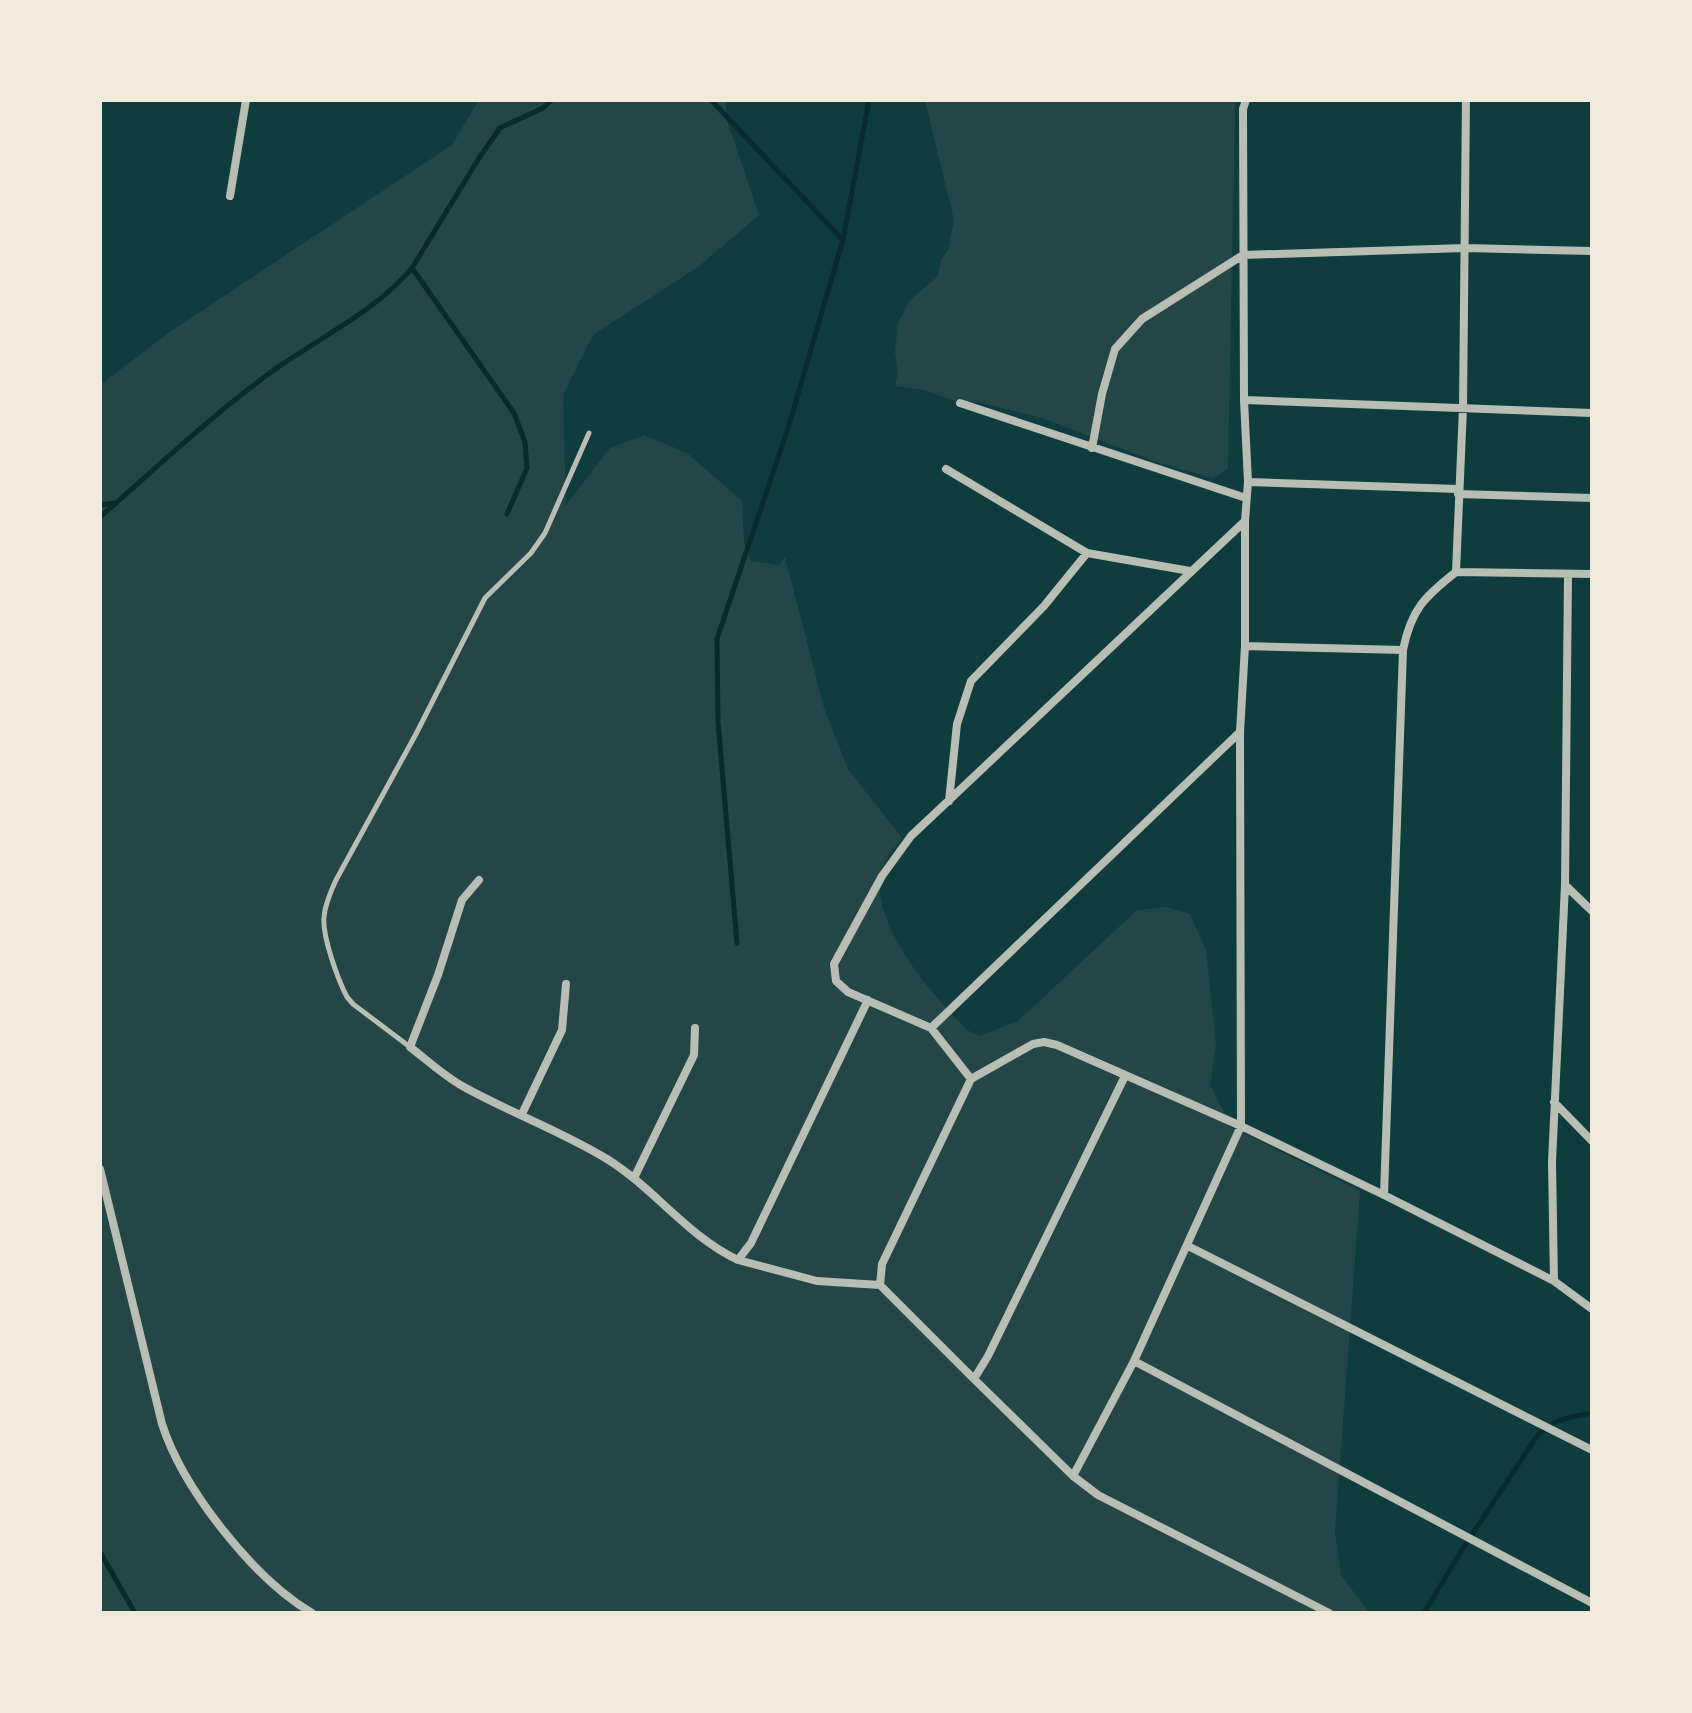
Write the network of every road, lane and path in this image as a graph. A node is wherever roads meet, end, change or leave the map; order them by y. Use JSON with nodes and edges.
{"nodes":[{"id":1,"x":246,"y":100,"type":"edge"},
{"id":2,"x":1246,"y":100,"type":"edge"},
{"id":3,"x":1466,"y":100,"type":"edge"},
{"id":4,"x":230,"y":196,"type":"dead end"},
{"id":5,"x":1465,"y":248,"type":"junction"},
{"id":6,"x":1592,"y":251,"type":"edge"},
{"id":7,"x":1243,"y":255,"type":"junction"},
{"id":8,"x":1244,"y":400,"type":"junction"},
{"id":9,"x":960,"y":403,"type":"dead end"},
{"id":10,"x":1463,"y":408,"type":"junction"},
{"id":11,"x":1592,"y":413,"type":"edge"},
{"id":12,"x":589,"y":433,"type":"dead end"},
{"id":13,"x":1092,"y":448,"type":"junction"},
{"id":14,"x":946,"y":469,"type":"dead end"},
{"id":15,"x":1248,"y":482,"type":"junction"},
{"id":16,"x":1458,"y":491,"type":"junction"},
{"id":17,"x":1246,"y":498,"type":"junction"},
{"id":18,"x":1592,"y":498,"type":"edge"},
{"id":19,"x":1245,"y":521,"type":"junction"},
{"id":20,"x":1087,"y":553,"type":"junction"},
{"id":21,"x":1190,"y":571,"type":"junction"},
{"id":22,"x":1456,"y":572,"type":"junction"},
{"id":23,"x":1568,"y":574,"type":"junction"},
{"id":24,"x":1592,"y":574,"type":"edge"},
{"id":25,"x":1245,"y":646,"type":"junction"},
{"id":26,"x":1403,"y":650,"type":"junction"},
{"id":27,"x":1240,"y":732,"type":"junction"},
{"id":28,"x":949,"y":802,"type":"junction"},
{"id":29,"x":479,"y":880,"type":"dead end"},
{"id":30,"x":1565,"y":885,"type":"junction"},
{"id":31,"x":1592,"y":911,"type":"edge"},
{"id":32,"x":566,"y":984,"type":"dead end"},
{"id":33,"x":868,"y":1000,"type":"junction"},
{"id":34,"x":695,"y":1028,"type":"dead end"},
{"id":35,"x":931,"y":1028,"type":"junction"},
{"id":36,"x":410,"y":1047,"type":"junction"},
{"id":37,"x":1125,"y":1076,"type":"junction"},
{"id":38,"x":971,"y":1079,"type":"junction"},
{"id":39,"x":1554,"y":1102,"type":"junction"},
{"id":40,"x":522,"y":1114,"type":"junction"},
{"id":41,"x":1241,"y":1126,"type":"junction"},
{"id":42,"x":1592,"y":1141,"type":"edge"},
{"id":43,"x":100,"y":1169,"type":"edge"},
{"id":44,"x":634,"y":1178,"type":"junction"},
{"id":45,"x":1384,"y":1195,"type":"junction"},
{"id":46,"x":1188,"y":1246,"type":"junction"},
{"id":47,"x":738,"y":1260,"type":"junction"},
{"id":48,"x":1554,"y":1281,"type":"junction"},
{"id":49,"x":880,"y":1285,"type":"junction"},
{"id":50,"x":1592,"y":1309,"type":"edge"},
{"id":51,"x":1134,"y":1361,"type":"junction"},
{"id":52,"x":974,"y":1379,"type":"junction"},
{"id":53,"x":1592,"y":1450,"type":"edge"},
{"id":54,"x":1073,"y":1476,"type":"junction"},
{"id":55,"x":1592,"y":1603,"type":"edge"},
{"id":56,"x":312,"y":1613,"type":"edge"},
{"id":57,"x":1329,"y":1613,"type":"edge"}],
"edges":[{"from":1,"to":4,"type":"street"},
{"from":2,"to":7,"type":"street"},
{"from":3,"to":5,"type":"street"},
{"from":5,"to":6,"type":"street"},
{"from":5,"to":7,"type":"street"},
{"from":5,"to":10,"type":"street"},
{"from":7,"to":8,"type":"street"},
{"from":7,"to":13,"type":"street"},
{"from":8,"to":10,"type":"street"},
{"from":8,"to":15,"type":"street"},
{"from":9,"to":13,"type":"street"},
{"from":10,"to":11,"type":"street"},
{"from":10,"to":16,"type":"street"},
{"from":12,"to":36,"type":"lane"},
{"from":13,"to":17,"type":"street"},
{"from":14,"to":20,"type":"street"},
{"from":15,"to":16,"type":"street"},
{"from":15,"to":17,"type":"street"},
{"from":16,"to":18,"type":"street"},
{"from":16,"to":22,"type":"street"},
{"from":17,"to":19,"type":"street"},
{"from":19,"to":21,"type":"street"},
{"from":19,"to":25,"type":"street"},
{"from":20,"to":21,"type":"street"},
{"from":20,"to":28,"type":"street"},
{"from":21,"to":28,"type":"street"},
{"from":22,"to":23,"type":"street"},
{"from":22,"to":26,"type":"street"},
{"from":23,"to":24,"type":"street"},
{"from":23,"to":30,"type":"street"},
{"from":25,"to":26,"type":"street"},
{"from":25,"to":27,"type":"street"},
{"from":26,"to":45,"type":"street"},
{"from":27,"to":35,"type":"street"},
{"from":27,"to":41,"type":"street"},
{"from":28,"to":33,"type":"street"},
{"from":29,"to":36,"type":"street"},
{"from":30,"to":31,"type":"street"},
{"from":30,"to":39,"type":"street"},
{"from":32,"to":40,"type":"street"},
{"from":33,"to":35,"type":"street"},
{"from":33,"to":47,"type":"street"},
{"from":34,"to":44,"type":"street"},
{"from":35,"to":38,"type":"street"},
{"from":36,"to":40,"type":"street"},
{"from":37,"to":38,"type":"street"},
{"from":37,"to":41,"type":"street"},
{"from":37,"to":52,"type":"street"},
{"from":38,"to":49,"type":"street"},
{"from":39,"to":42,"type":"street"},
{"from":39,"to":48,"type":"street"},
{"from":40,"to":44,"type":"street"},
{"from":41,"to":45,"type":"street"},
{"from":41,"to":46,"type":"street"},
{"from":43,"to":56,"type":"street"},
{"from":44,"to":47,"type":"street"},
{"from":45,"to":48,"type":"street"},
{"from":46,"to":51,"type":"street"},
{"from":46,"to":53,"type":"street"},
{"from":47,"to":49,"type":"street"},
{"from":48,"to":50,"type":"street"},
{"from":49,"to":52,"type":"street"},
{"from":51,"to":54,"type":"street"},
{"from":51,"to":55,"type":"street"},
{"from":52,"to":54,"type":"street"},
{"from":54,"to":57,"type":"street"}]}
